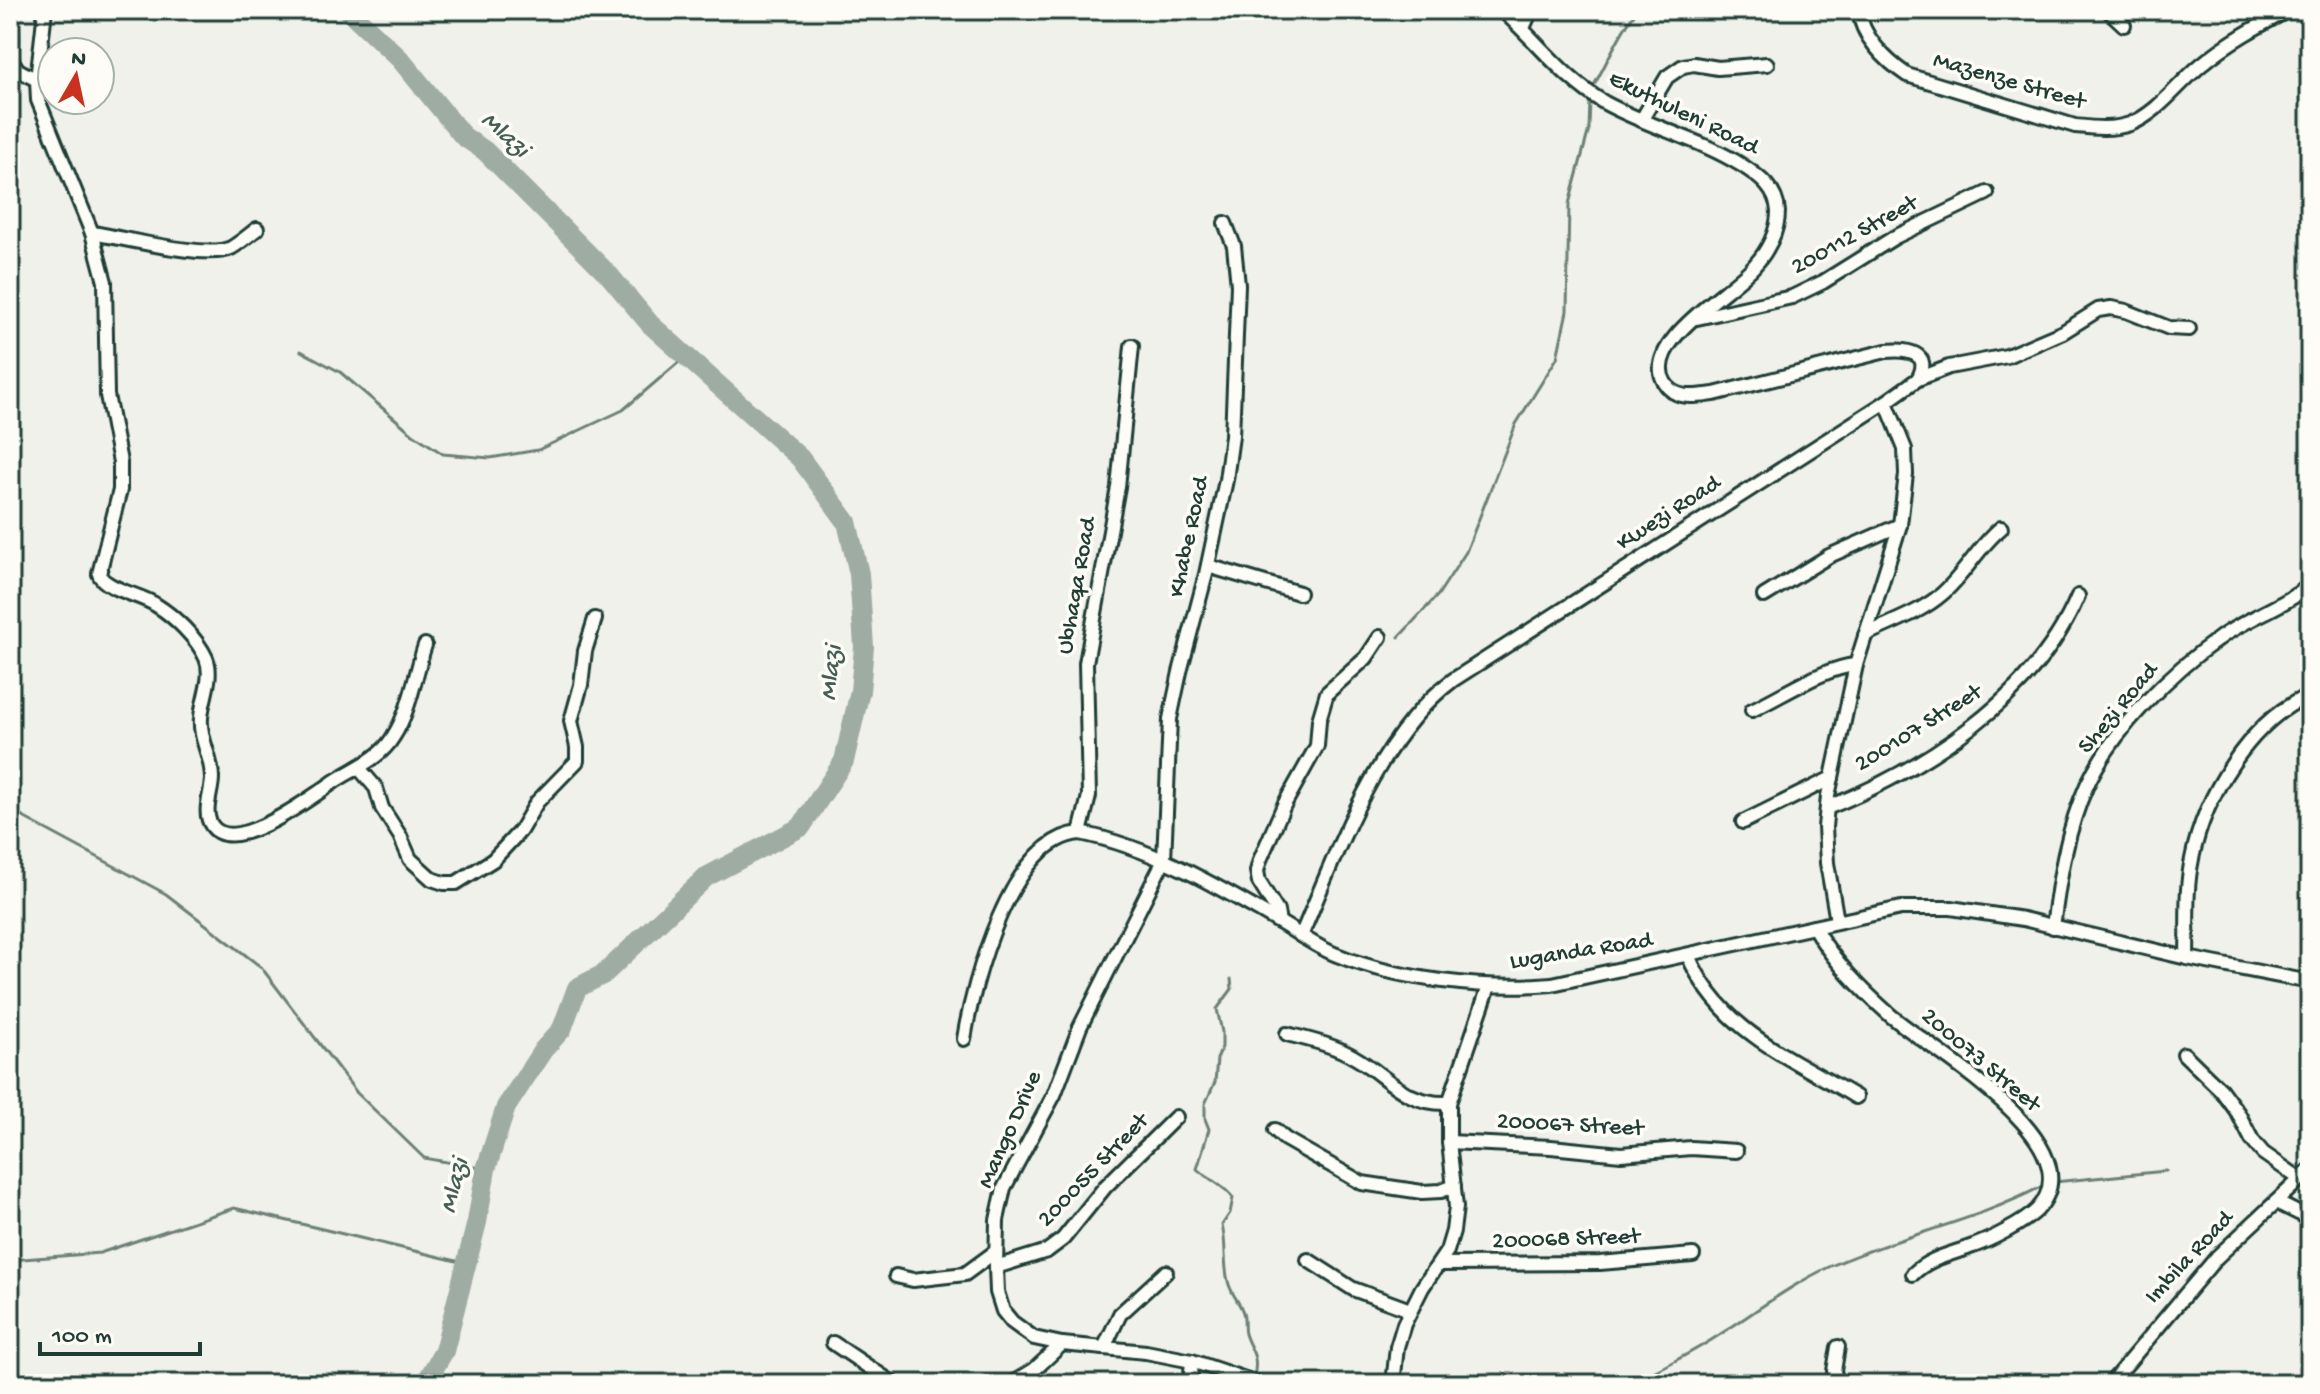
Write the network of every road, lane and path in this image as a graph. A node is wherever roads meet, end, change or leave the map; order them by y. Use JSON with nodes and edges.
{"nodes":[{"id":1,"x":45,"y":10,"type":"edge"},
{"id":2,"x":1502,"y":10,"type":"edge"},
{"id":3,"x":1531,"y":10,"type":"edge"},
{"id":4,"x":1859,"y":10,"type":"edge"},
{"id":5,"x":2108,"y":10,"type":"edge"},
{"id":6,"x":2289,"y":10,"type":"edge"},
{"id":7,"x":10,"y":17,"type":"edge"},
{"id":8,"x":2124,"y":25,"type":"dead end"},
{"id":9,"x":1523,"y":28,"type":"junction"},
{"id":10,"x":42,"y":36,"type":"edge"},
{"id":11,"x":10,"y":56,"type":"edge"},
{"id":12,"x":1767,"y":64,"type":"dead end"},
{"id":13,"x":36,"y":79,"type":"edge"},
{"id":14,"x":44,"y":116,"type":"edge"},
{"id":15,"x":1642,"y":119,"type":"junction"},
{"id":16,"x":1987,"y":193,"type":"dead end"},
{"id":17,"x":1225,"y":223,"type":"dead end"},
{"id":18,"x":257,"y":229,"type":"dead end"},
{"id":19,"x":92,"y":233,"type":"junction"},
{"id":20,"x":1694,"y":319,"type":"junction"},
{"id":21,"x":2189,"y":329,"type":"dead end"},
{"id":22,"x":1132,"y":346,"type":"dead end"},
{"id":23,"x":1918,"y":379,"type":"junction"},
{"id":24,"x":1886,"y":402,"type":"junction"},
{"id":25,"x":1900,"y":525,"type":"junction"},
{"id":26,"x":2001,"y":528,"type":"dead end"},
{"id":27,"x":1208,"y":566,"type":"junction"},
{"id":28,"x":2310,"y":585,"type":"edge"},
{"id":29,"x":1299,"y":593,"type":"dead end"},
{"id":30,"x":1764,"y":596,"type":"dead end"},
{"id":31,"x":2078,"y":596,"type":"dead end"},
{"id":32,"x":595,"y":619,"type":"dead end"},
{"id":33,"x":1865,"y":635,"type":"junction"},
{"id":34,"x":1380,"y":637,"type":"dead end"},
{"id":35,"x":425,"y":645,"type":"dead end"},
{"id":36,"x":1856,"y":665,"type":"junction"},
{"id":37,"x":2310,"y":695,"type":"edge"},
{"id":38,"x":1752,"y":710,"type":"dead end"},
{"id":39,"x":359,"y":768,"type":"junction"},
{"id":40,"x":1832,"y":778,"type":"junction"},
{"id":41,"x":1827,"y":808,"type":"junction"},
{"id":42,"x":1743,"y":822,"type":"dead end"},
{"id":43,"x":1080,"y":833,"type":"junction"},
{"id":44,"x":1164,"y":860,"type":"junction"},
{"id":45,"x":1837,"y":921,"type":"junction"},
{"id":46,"x":1279,"y":922,"type":"junction"},
{"id":47,"x":1814,"y":927,"type":"junction"},
{"id":48,"x":2053,"y":927,"type":"junction"},
{"id":49,"x":1301,"y":936,"type":"junction"},
{"id":50,"x":1688,"y":955,"type":"junction"},
{"id":51,"x":2187,"y":958,"type":"junction"},
{"id":52,"x":2310,"y":982,"type":"edge"},
{"id":53,"x":1489,"y":986,"type":"junction"},
{"id":54,"x":1287,"y":1034,"type":"dead end"},
{"id":55,"x":964,"y":1039,"type":"dead end"},
{"id":56,"x":2184,"y":1054,"type":"dead end"},
{"id":57,"x":1856,"y":1097,"type":"dead end"},
{"id":58,"x":1449,"y":1103,"type":"junction"},
{"id":59,"x":1176,"y":1117,"type":"dead end"},
{"id":60,"x":1275,"y":1130,"type":"dead end"},
{"id":61,"x":1449,"y":1142,"type":"junction"},
{"id":62,"x":1736,"y":1151,"type":"dead end"},
{"id":63,"x":2310,"y":1170,"type":"edge"},
{"id":64,"x":2300,"y":1179,"type":"junction"},
{"id":65,"x":1454,"y":1186,"type":"junction"},
{"id":66,"x":2276,"y":1202,"type":"junction"},
{"id":67,"x":2310,"y":1219,"type":"edge"},
{"id":68,"x":995,"y":1252,"type":"junction"},
{"id":69,"x":1693,"y":1255,"type":"dead end"},
{"id":70,"x":1308,"y":1260,"type":"dead end"},
{"id":71,"x":1440,"y":1264,"type":"junction"},
{"id":72,"x":996,"y":1267,"type":"junction"},
{"id":73,"x":1166,"y":1272,"type":"dead end"},
{"id":74,"x":1913,"y":1274,"type":"dead end"},
{"id":75,"x":896,"y":1276,"type":"dead end"},
{"id":76,"x":1410,"y":1310,"type":"junction"},
{"id":77,"x":833,"y":1343,"type":"dead end"},
{"id":78,"x":1062,"y":1344,"type":"junction"},
{"id":79,"x":1838,"y":1347,"type":"dead end"},
{"id":80,"x":1104,"y":1348,"type":"junction"},
{"id":81,"x":1192,"y":1361,"type":"junction"},
{"id":82,"x":894,"y":1384,"type":"edge"},
{"id":83,"x":1011,"y":1384,"type":"edge"},
{"id":84,"x":1190,"y":1384,"type":"edge"},
{"id":85,"x":1260,"y":1384,"type":"edge"},
{"id":86,"x":1393,"y":1384,"type":"edge"},
{"id":87,"x":1837,"y":1384,"type":"edge"},
{"id":88,"x":2110,"y":1384,"type":"edge"}],
"edges":[{"from":1,"to":10,"type":"street"},
{"from":2,"to":9,"type":"street","name":"Ekuthuleni Road"},
{"from":3,"to":9,"type":"street"},
{"from":4,"to":6,"type":"street","name":"Mazenze Street"},
{"from":5,"to":8,"type":"street"},
{"from":7,"to":11,"type":"street"},
{"from":9,"to":15,"type":"street","name":"Ekuthuleni Road"},
{"from":11,"to":13,"type":"street"},
{"from":12,"to":15,"type":"street"},
{"from":14,"to":19,"type":"street"},
{"from":15,"to":20,"type":"street","name":"Ekuthuleni Road"},
{"from":16,"to":20,"type":"street","name":"200112 Street"},
{"from":17,"to":27,"type":"street","name":"Khabe Road"},
{"from":18,"to":19,"type":"street"},
{"from":19,"to":39,"type":"street"},
{"from":20,"to":23,"type":"street","name":"Ekuthuleni Road"},
{"from":21,"to":23,"type":"street","name":"Kwezi Road"},
{"from":22,"to":43,"type":"street","name":"Ubhaqa Road"},
{"from":23,"to":24,"type":"street","name":"Kwezi Road"},
{"from":24,"to":25,"type":"street"},
{"from":24,"to":49,"type":"street","name":"Kwezi Road"},
{"from":25,"to":30,"type":"street"},
{"from":25,"to":33,"type":"street"},
{"from":26,"to":33,"type":"street"},
{"from":27,"to":29,"type":"street"},
{"from":27,"to":44,"type":"street","name":"Khabe Road"},
{"from":28,"to":48,"type":"street","name":"Shezi Road"},
{"from":31,"to":41,"type":"street","name":"200107 Street"},
{"from":32,"to":39,"type":"street"},
{"from":33,"to":36,"type":"street"},
{"from":34,"to":46,"type":"street"},
{"from":35,"to":39,"type":"street"},
{"from":36,"to":38,"type":"street"},
{"from":36,"to":40,"type":"street"},
{"from":37,"to":51,"type":"street"},
{"from":40,"to":41,"type":"street"},
{"from":40,"to":42,"type":"street"},
{"from":41,"to":45,"type":"street"},
{"from":43,"to":44,"type":"street","name":"Luganda Road"},
{"from":43,"to":55,"type":"street"},
{"from":44,"to":46,"type":"street","name":"Luganda Road"},
{"from":44,"to":68,"type":"street","name":"Mango Drive"},
{"from":45,"to":47,"type":"street","name":"Luganda Road"},
{"from":45,"to":48,"type":"street","name":"Luganda Road"},
{"from":46,"to":49,"type":"street","name":"Luganda Road"},
{"from":47,"to":50,"type":"street","name":"Luganda Road"},
{"from":47,"to":74,"type":"street","name":"200073 Street"},
{"from":48,"to":51,"type":"street","name":"Luganda Road"},
{"from":49,"to":53,"type":"street","name":"Luganda Road"},
{"from":50,"to":53,"type":"street","name":"Luganda Road"},
{"from":50,"to":57,"type":"street"},
{"from":51,"to":52,"type":"street","name":"Luganda Road"},
{"from":53,"to":58,"type":"street"},
{"from":54,"to":58,"type":"street"},
{"from":56,"to":64,"type":"street"},
{"from":58,"to":61,"type":"street"},
{"from":59,"to":72,"type":"street","name":"200055 Street"},
{"from":60,"to":65,"type":"street"},
{"from":61,"to":62,"type":"street","name":"200067 Street"},
{"from":61,"to":65,"type":"street"},
{"from":63,"to":64,"type":"street","name":"Imbila Road"},
{"from":64,"to":66,"type":"street","name":"Imbila Road"},
{"from":65,"to":71,"type":"street"},
{"from":66,"to":67,"type":"street"},
{"from":66,"to":88,"type":"street","name":"Imbila Road"},
{"from":68,"to":72,"type":"street","name":"Mango Drive"},
{"from":68,"to":75,"type":"street"},
{"from":69,"to":71,"type":"street","name":"200068 Street"},
{"from":70,"to":76,"type":"street"},
{"from":71,"to":76,"type":"street"},
{"from":72,"to":78,"type":"street","name":"Mango Drive"},
{"from":73,"to":80,"type":"street"},
{"from":76,"to":86,"type":"street"},
{"from":77,"to":82,"type":"street"},
{"from":78,"to":80,"type":"street","name":"Mango Drive"},
{"from":78,"to":83,"type":"street"},
{"from":79,"to":87,"type":"street"},
{"from":80,"to":81,"type":"street","name":"Mango Drive"},
{"from":81,"to":84,"type":"street"},
{"from":81,"to":85,"type":"street","name":"Mango Drive"}]}
